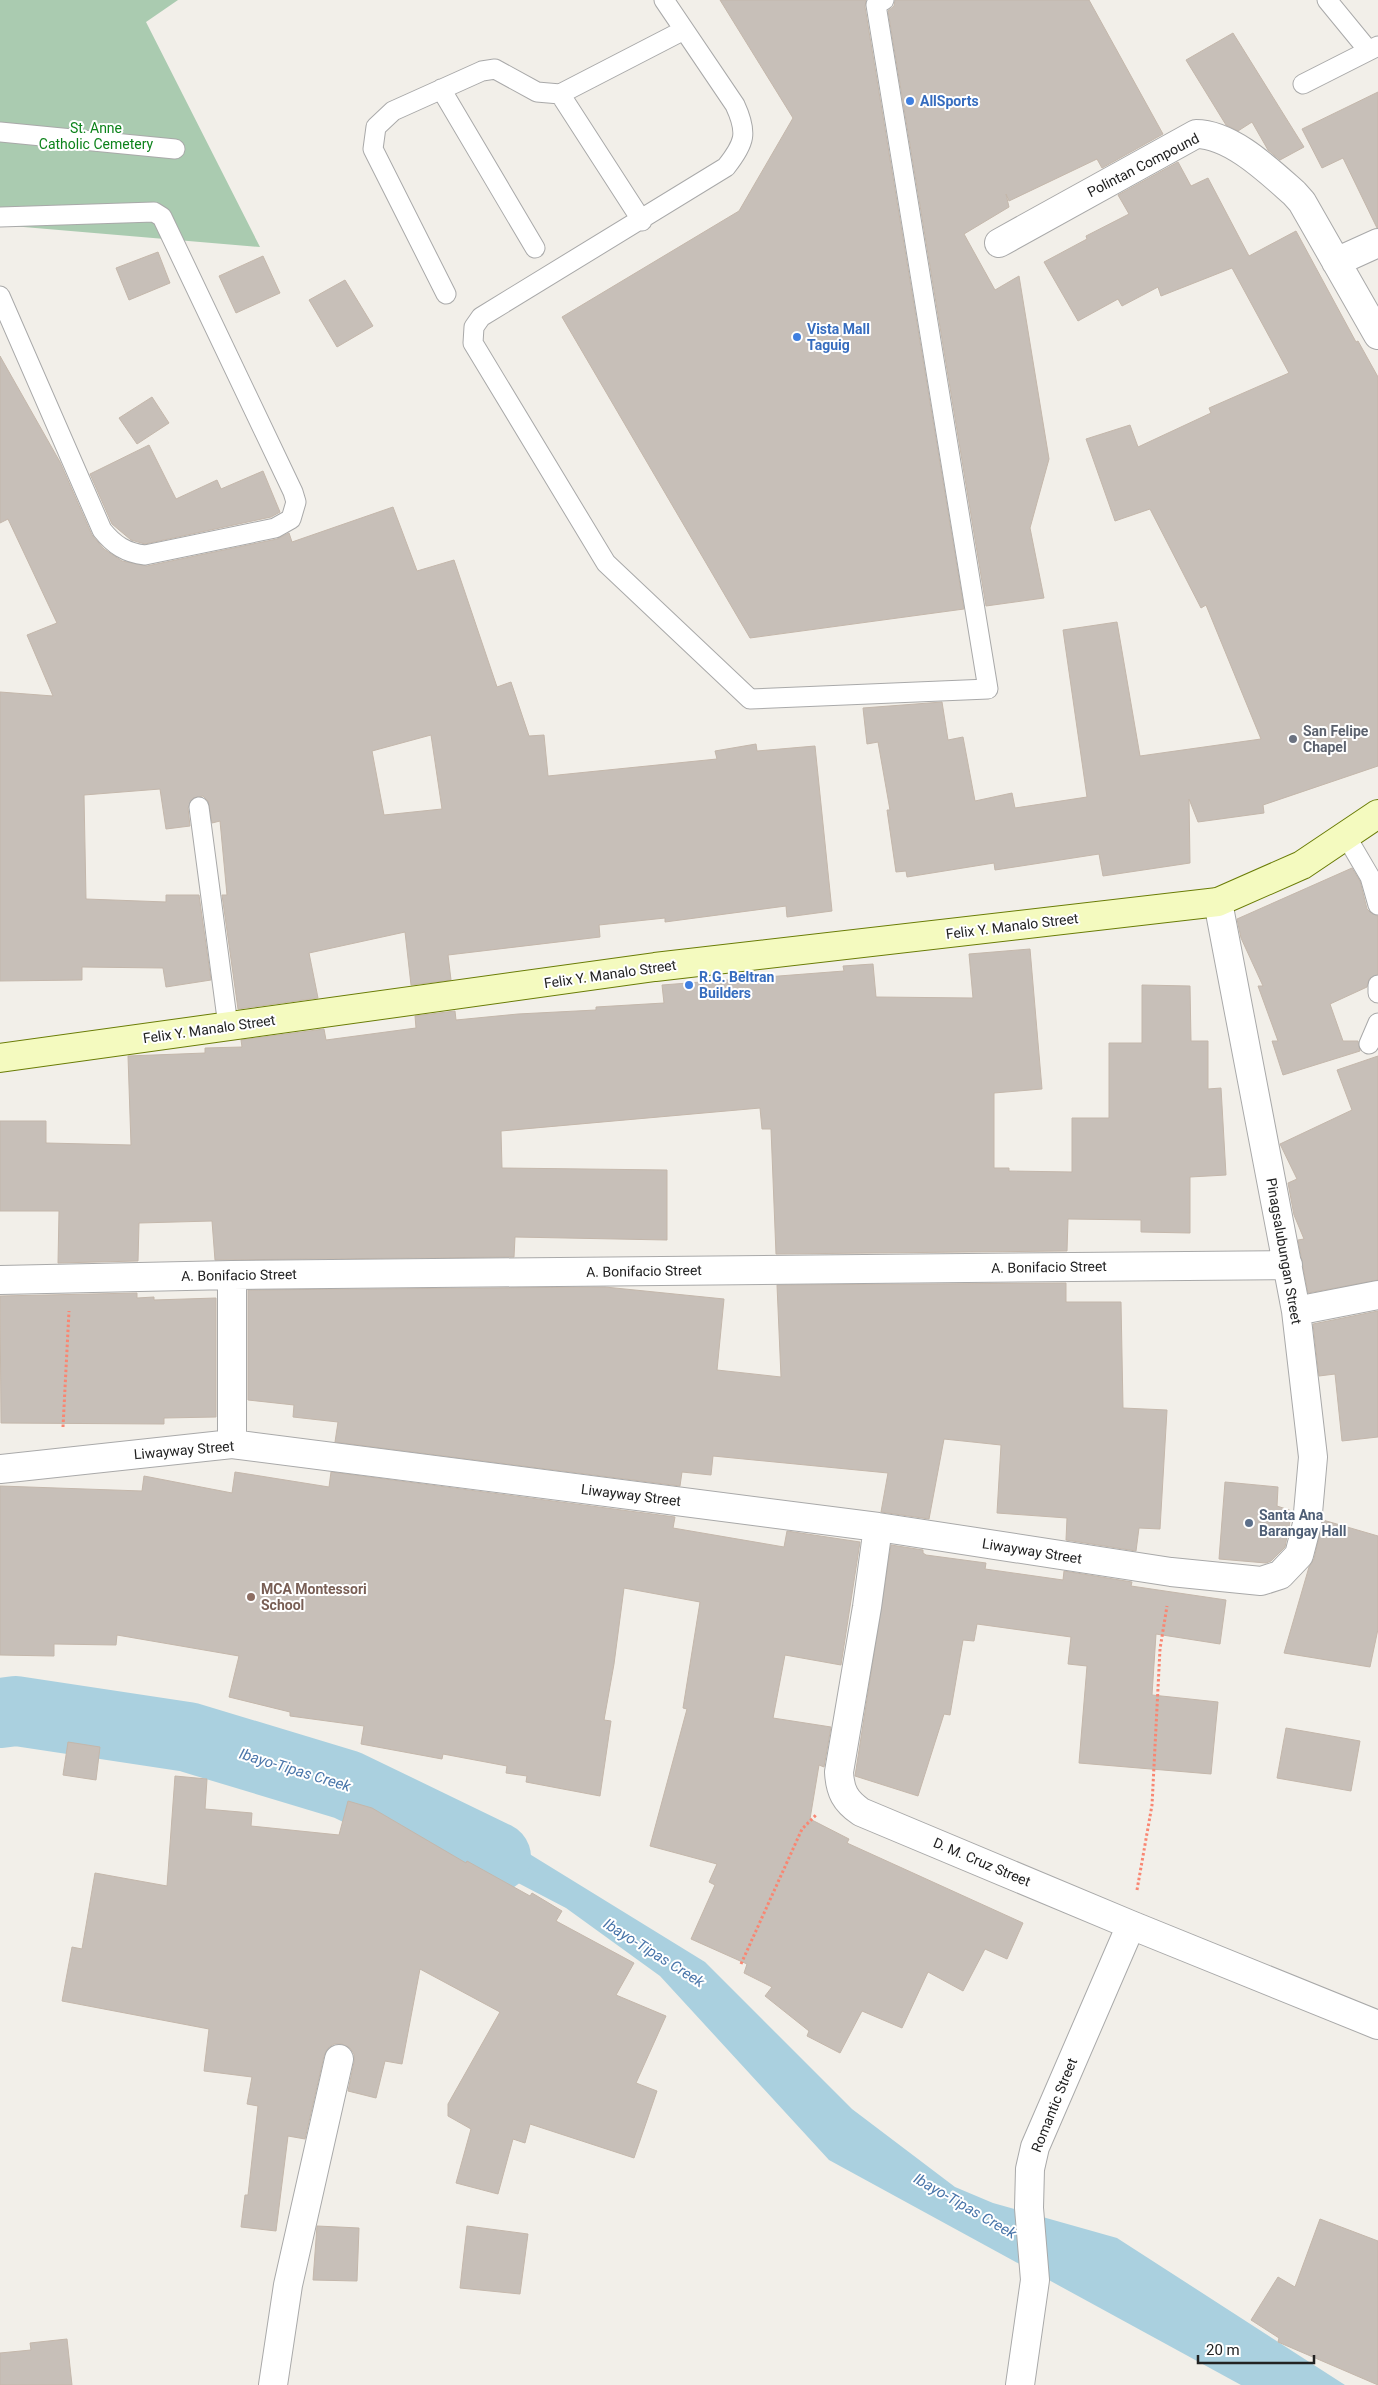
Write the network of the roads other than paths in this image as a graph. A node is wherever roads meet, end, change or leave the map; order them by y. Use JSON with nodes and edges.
{"nodes":[{"id":1,"x":664,"y":0,"type":"edge"},
{"id":2,"x":884,"y":0,"type":"edge"},
{"id":3,"x":1328,"y":0,"type":"edge"},
{"id":4,"x":684,"y":30,"type":"junction"},
{"id":5,"x":1373,"y":48,"type":"edge"},
{"id":6,"x":1303,"y":84,"type":"dead end"},
{"id":7,"x":441,"y":89,"type":"junction"},
{"id":8,"x":560,"y":94,"type":"junction"},
{"id":9,"x":0,"y":132,"type":"edge"},
{"id":10,"x":175,"y":149,"type":"dead end"},
{"id":11,"x":0,"y":217,"type":"edge"},
{"id":12,"x":642,"y":221,"type":"junction"},
{"id":13,"x":999,"y":243,"type":"dead end"},
{"id":14,"x":1378,"y":243,"type":"edge"},
{"id":15,"x":535,"y":248,"type":"dead end"},
{"id":16,"x":1336,"y":262,"type":"junction"},
{"id":17,"x":446,"y":294,"type":"dead end"},
{"id":18,"x":0,"y":296,"type":"edge"},
{"id":19,"x":1378,"y":335,"type":"edge"},
{"id":20,"x":199,"y":807,"type":"dead end"},
{"id":21,"x":1378,"y":814,"type":"edge"},
{"id":22,"x":1346,"y":836,"type":"junction"},
{"id":23,"x":1218,"y":902,"type":"junction"},
{"id":24,"x":1378,"y":905,"type":"edge"},
{"id":25,"x":1378,"y":985,"type":"edge"},
{"id":26,"x":1378,"y":993,"type":"edge"},
{"id":27,"x":1378,"y":1023,"type":"edge"},
{"id":28,"x":228,"y":1026,"type":"junction"},
{"id":29,"x":1369,"y":1044,"type":"dead end"},
{"id":30,"x":0,"y":1058,"type":"edge"},
{"id":31,"x":1288,"y":1265,"type":"junction"},
{"id":32,"x":232,"y":1275,"type":"junction"},
{"id":33,"x":0,"y":1280,"type":"edge"},
{"id":34,"x":1378,"y":1295,"type":"edge"},
{"id":35,"x":1296,"y":1311,"type":"junction"},
{"id":36,"x":232,"y":1444,"type":"junction"},
{"id":37,"x":0,"y":1469,"type":"edge"},
{"id":38,"x":878,"y":1527,"type":"junction"},
{"id":39,"x":1260,"y":1581,"type":"joint"},
{"id":40,"x":1131,"y":1925,"type":"junction"},
{"id":41,"x":1378,"y":2025,"type":"edge"},
{"id":42,"x":339,"y":2059,"type":"dead end"},
{"id":43,"x":274,"y":2385,"type":"edge"},
{"id":44,"x":1020,"y":2385,"type":"edge"}],
"edges":[{"from":1,"to":4,"type":"lane"},
{"from":2,"to":12,"type":"lane"},
{"from":3,"to":5,"type":"lane"},
{"from":4,"to":8,"type":"lane"},
{"from":4,"to":12,"type":"lane"},
{"from":5,"to":6,"type":"lane"},
{"from":7,"to":8,"type":"lane"},
{"from":7,"to":15,"type":"lane"},
{"from":7,"to":17,"type":"lane"},
{"from":8,"to":12,"type":"lane"},
{"from":9,"to":10,"type":"lane"},
{"from":11,"to":18,"type":"lane"},
{"from":13,"to":16,"type":"street","name":"Polintan Compound"},
{"from":14,"to":16,"type":"street"},
{"from":16,"to":19,"type":"street","name":"Polintan Compound"},
{"from":20,"to":28,"type":"lane"},
{"from":21,"to":22,"type":"main road","name":"Felix Y. Manalo Street"},
{"from":22,"to":23,"type":"main road","name":"Felix Y. Manalo Street"},
{"from":22,"to":24,"type":"lane"},
{"from":23,"to":28,"type":"main road","name":"Felix Y. Manalo Street"},
{"from":23,"to":31,"type":"street","name":"Pinagsalubungan Street"},
{"from":25,"to":26,"type":"lane"},
{"from":27,"to":29,"type":"lane"},
{"from":28,"to":30,"type":"main road","name":"Felix Y. Manalo Street"},
{"from":31,"to":32,"type":"street","name":"A. Bonifacio Street"},
{"from":31,"to":35,"type":"street","name":"Pinagsalubungan Street"},
{"from":32,"to":33,"type":"street","name":"A. Bonifacio Street"},
{"from":32,"to":36,"type":"street"},
{"from":34,"to":35,"type":"street"},
{"from":35,"to":39,"type":"street","name":"Pinagsalubungan Street"},
{"from":36,"to":37,"type":"street","name":"Liwayway Street"},
{"from":36,"to":38,"type":"street","name":"Liwayway Street"},
{"from":38,"to":39,"type":"street","name":"Liwayway Street"},
{"from":38,"to":40,"type":"street","name":"D. M. Cruz Street"},
{"from":40,"to":41,"type":"street","name":"D. M. Cruz Street"},
{"from":40,"to":44,"type":"street","name":"Romantic Street"},
{"from":42,"to":43,"type":"street"}]}
